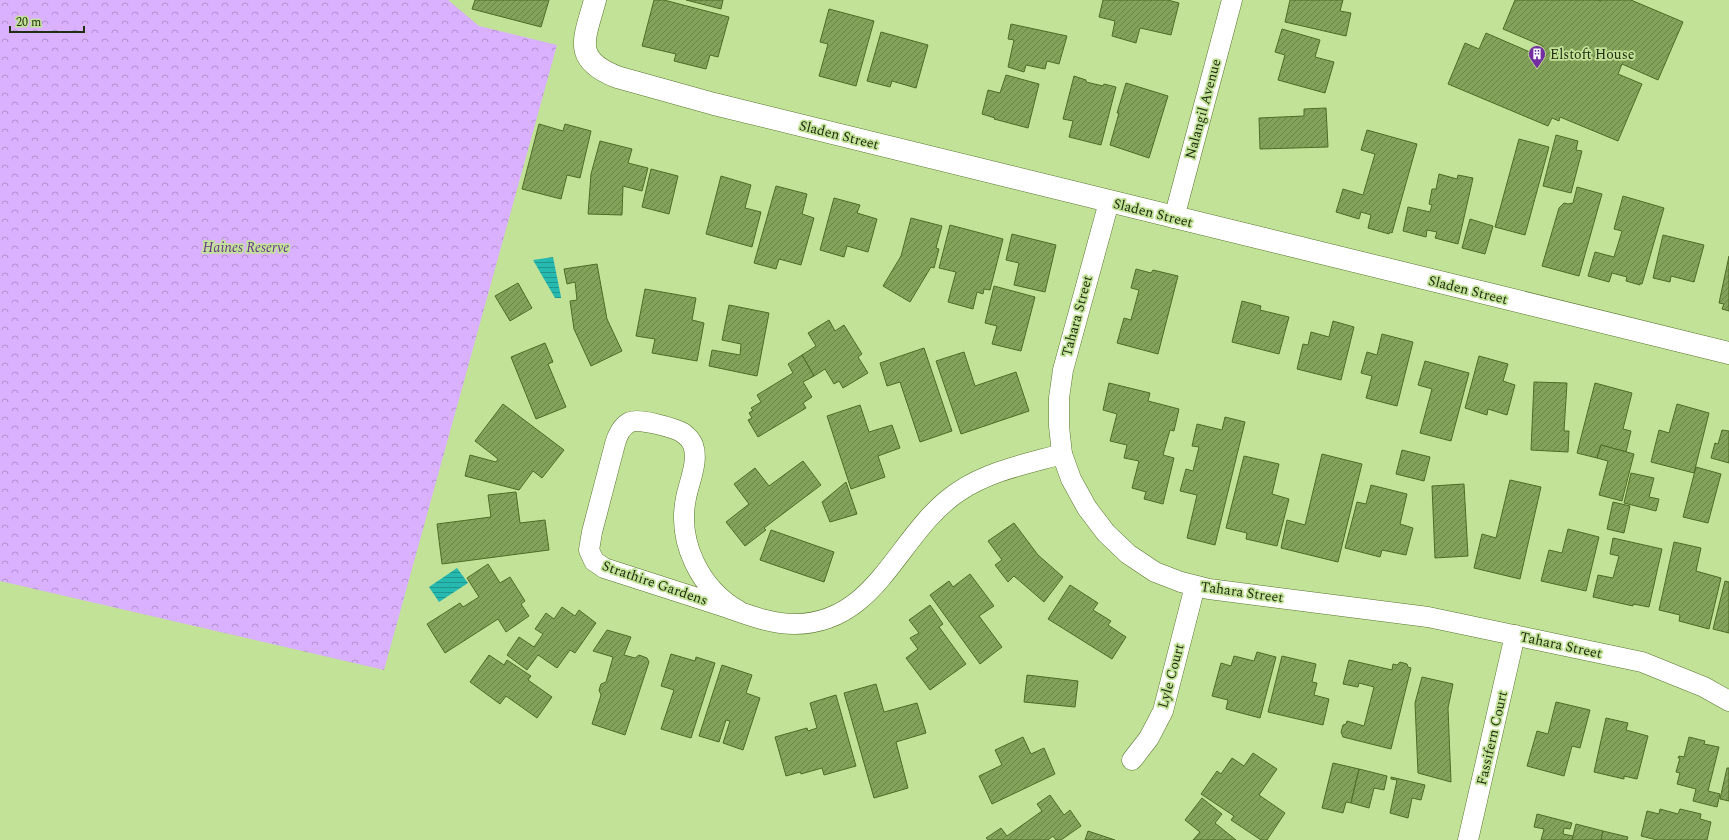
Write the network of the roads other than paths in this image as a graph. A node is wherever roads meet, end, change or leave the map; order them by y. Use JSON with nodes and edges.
{"nodes":[{"id":1,"x":596,"y":0,"type":"edge"},
{"id":2,"x":1232,"y":0,"type":"edge"},
{"id":3,"x":1108,"y":202,"type":"junction"},
{"id":4,"x":1174,"y":218,"type":"junction"},
{"id":5,"x":1729,"y":354,"type":"edge"},
{"id":6,"x":1062,"y":454,"type":"junction"},
{"id":7,"x":1195,"y":586,"type":"junction"},
{"id":8,"x":739,"y":611,"type":"junction"},
{"id":9,"x":1515,"y":635,"type":"junction"},
{"id":10,"x":1729,"y":701,"type":"edge"},
{"id":11,"x":1132,"y":760,"type":"dead end"},
{"id":12,"x":1468,"y":840,"type":"edge"}],
"edges":[{"from":1,"to":3,"type":"street","name":"Sladen Street"},
{"from":2,"to":4,"type":"street","name":"Nalangil Avenue"},
{"from":3,"to":4,"type":"street","name":"Sladen Street"},
{"from":3,"to":6,"type":"street","name":"Tahara Street"},
{"from":4,"to":5,"type":"street","name":"Sladen Street"},
{"from":6,"to":7,"type":"street","name":"Tahara Street"},
{"from":6,"to":8,"type":"street","name":"Strathire Gardens"},
{"from":7,"to":9,"type":"street","name":"Tahara Street"},
{"from":7,"to":11,"type":"street","name":"Lyle Court"},
{"from":8,"to":8,"type":"street","name":"Strathire Gardens"},
{"from":9,"to":10,"type":"street","name":"Tahara Street"},
{"from":9,"to":12,"type":"street","name":"Fassifern Court"}]}
